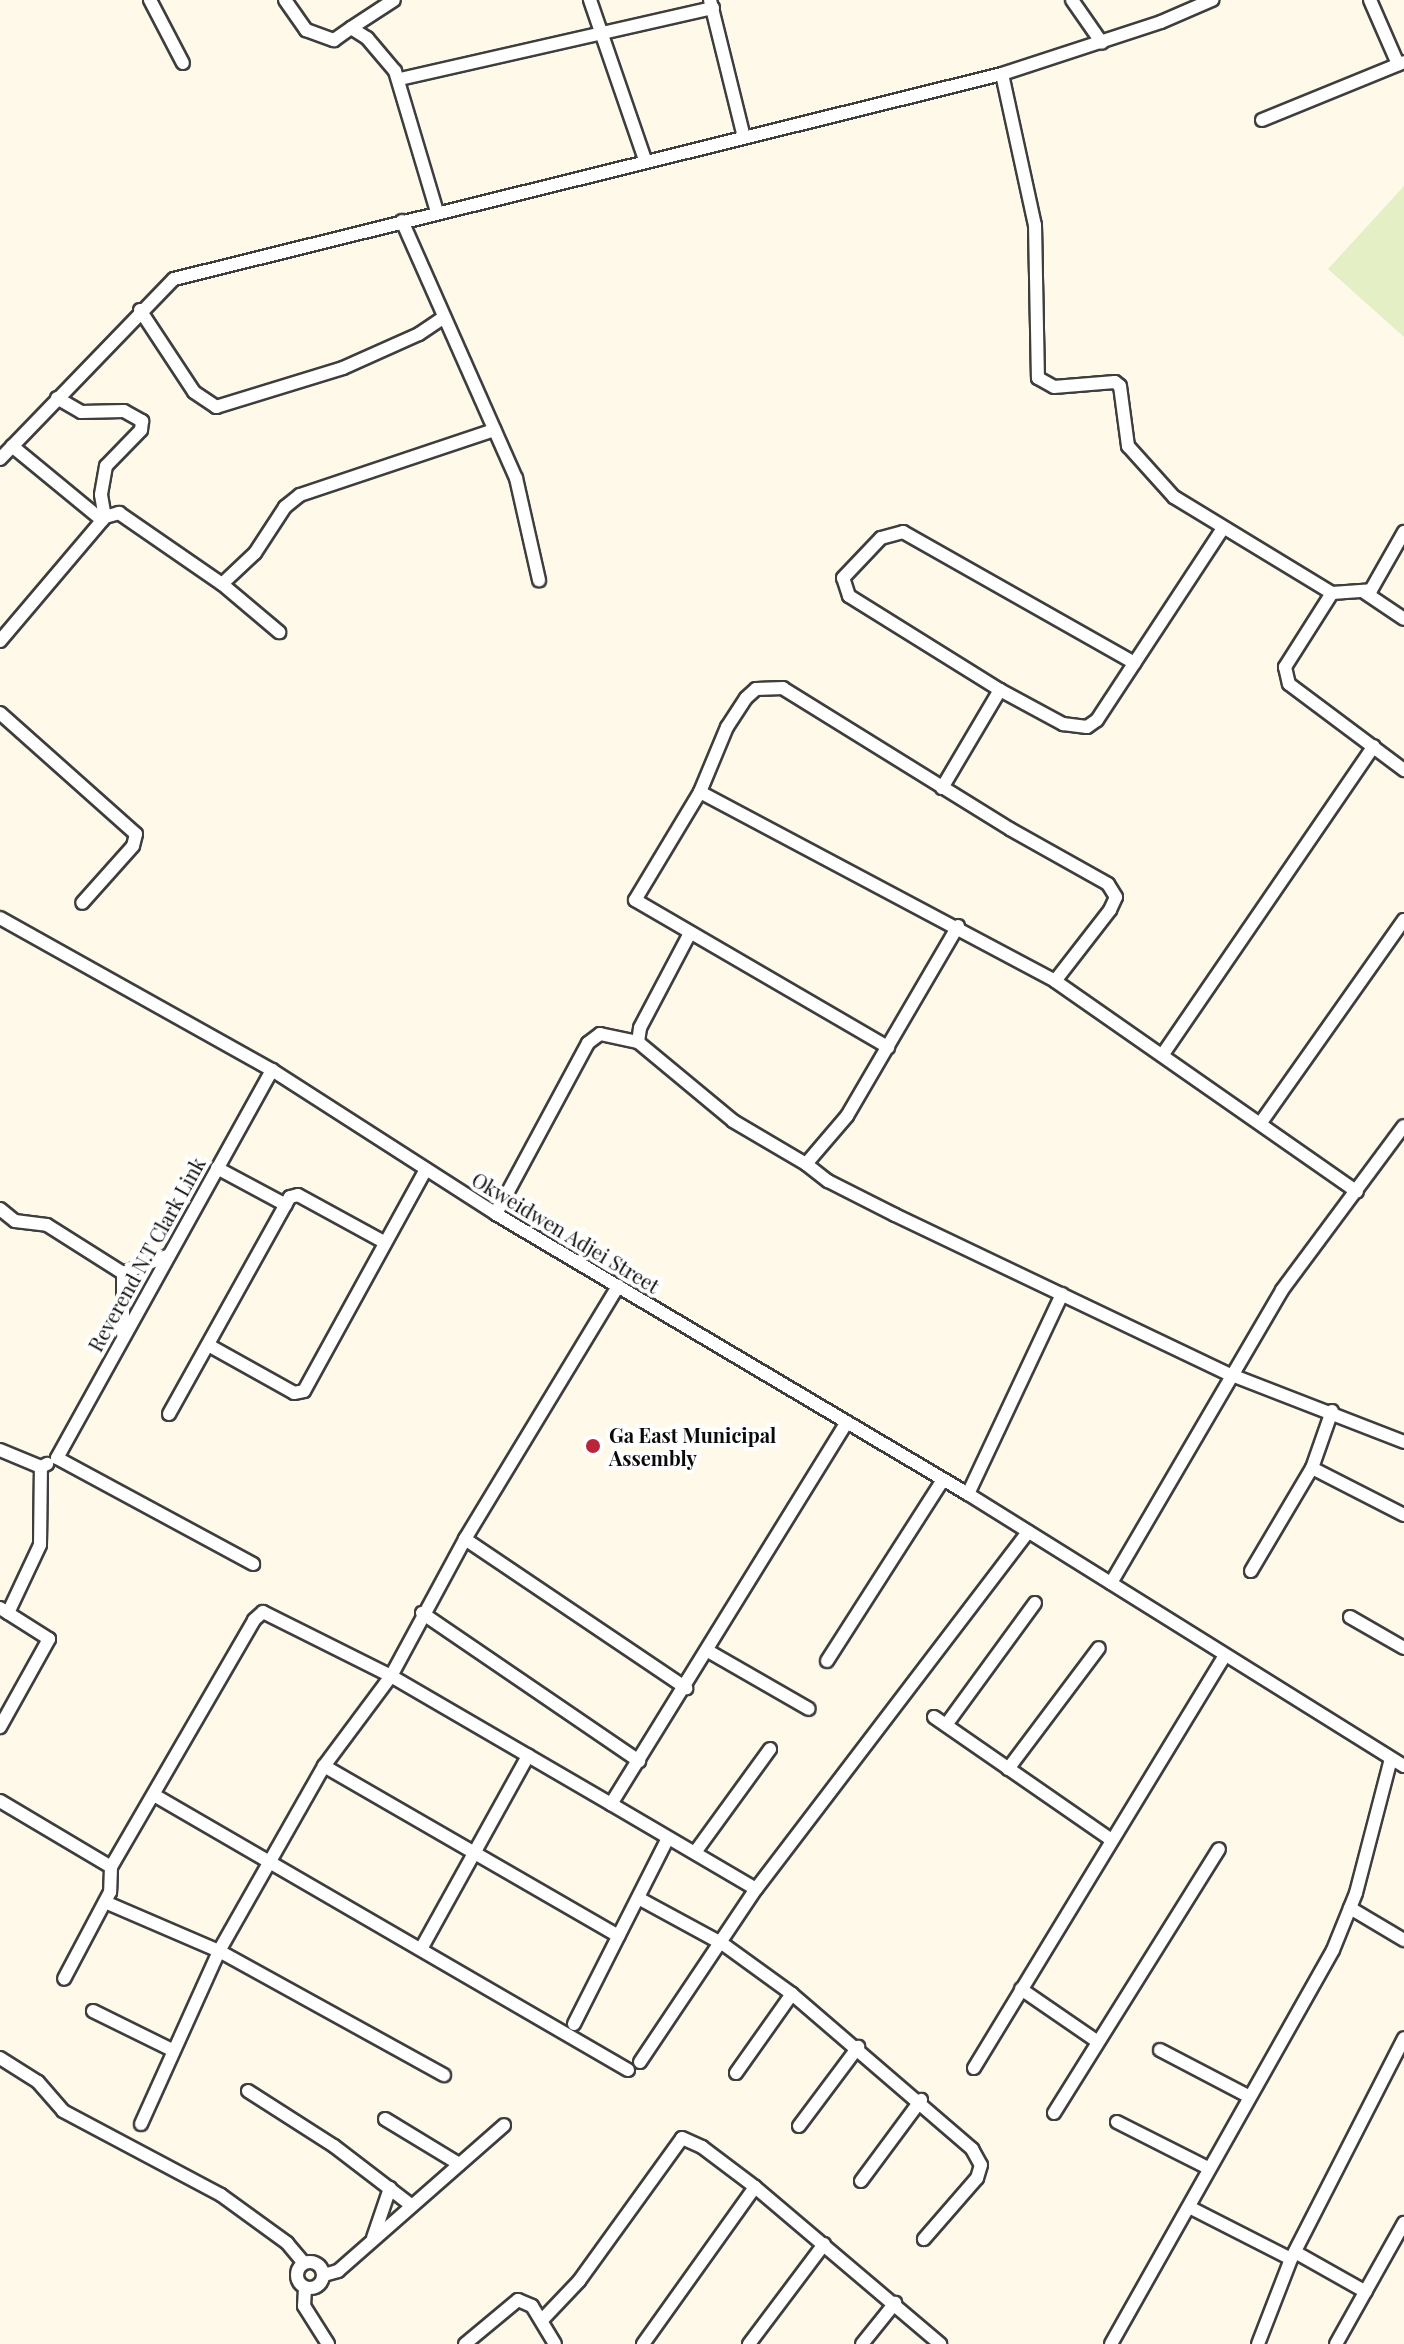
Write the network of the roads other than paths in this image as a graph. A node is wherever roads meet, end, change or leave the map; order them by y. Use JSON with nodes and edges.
{"nodes":[{"id":1,"x":150,"y":0,"type":"edge"},
{"id":2,"x":285,"y":0,"type":"edge"},
{"id":3,"x":394,"y":0,"type":"edge"},
{"id":4,"x":590,"y":0,"type":"edge"},
{"id":5,"x":1072,"y":0,"type":"edge"},
{"id":6,"x":1212,"y":0,"type":"edge"},
{"id":7,"x":1370,"y":0,"type":"edge"},
{"id":8,"x":712,"y":4,"type":"edge"},
{"id":9,"x":351,"y":28,"type":"junction"},
{"id":10,"x":604,"y":34,"type":"junction"},
{"id":11,"x":1102,"y":43,"type":"junction"},
{"id":12,"x":183,"y":63,"type":"dead end"},
{"id":13,"x":1401,"y":63,"type":"edge"},
{"id":14,"x":1002,"y":74,"type":"junction"},
{"id":15,"x":400,"y":79,"type":"junction"},
{"id":16,"x":1262,"y":120,"type":"dead end"},
{"id":17,"x":744,"y":137,"type":"junction"},
{"id":18,"x":645,"y":160,"type":"junction"},
{"id":19,"x":437,"y":212,"type":"junction"},
{"id":20,"x":402,"y":221,"type":"junction"},
{"id":21,"x":140,"y":310,"type":"junction"},
{"id":22,"x":444,"y":317,"type":"junction"},
{"id":23,"x":57,"y":398,"type":"junction"},
{"id":24,"x":494,"y":430,"type":"junction"},
{"id":25,"x":12,"y":446,"type":"junction"},
{"id":26,"x":0,"y":459,"type":"edge"},
{"id":27,"x":104,"y":518,"type":"junction"},
{"id":28,"x":1223,"y":528,"type":"junction"},
{"id":29,"x":1404,"y":532,"type":"edge"},
{"id":30,"x":539,"y":580,"type":"dead end"},
{"id":31,"x":222,"y":584,"type":"junction"},
{"id":32,"x":1364,"y":592,"type":"junction"},
{"id":33,"x":1332,"y":593,"type":"junction"},
{"id":34,"x":1404,"y":619,"type":"edge"},
{"id":35,"x":279,"y":632,"type":"dead end"},
{"id":36,"x":0,"y":641,"type":"edge"},
{"id":37,"x":1135,"y":663,"type":"junction"},
{"id":38,"x":1000,"y":690,"type":"junction"},
{"id":39,"x":0,"y":713,"type":"edge"},
{"id":40,"x":1374,"y":746,"type":"junction"},
{"id":41,"x":1404,"y":770,"type":"edge"},
{"id":42,"x":942,"y":788,"type":"junction"},
{"id":43,"x":700,"y":792,"type":"junction"},
{"id":44,"x":82,"y":903,"type":"dead end"},
{"id":45,"x":0,"y":918,"type":"edge"},
{"id":46,"x":1404,"y":920,"type":"edge"},
{"id":47,"x":958,"y":926,"type":"junction"},
{"id":48,"x":690,"y":933,"type":"junction"},
{"id":49,"x":1055,"y":981,"type":"junction"},
{"id":50,"x":638,"y":1042,"type":"junction"},
{"id":51,"x":888,"y":1047,"type":"junction"},
{"id":52,"x":1163,"y":1054,"type":"junction"},
{"id":53,"x":272,"y":1070,"type":"junction"},
{"id":54,"x":1262,"y":1121,"type":"junction"},
{"id":55,"x":1404,"y":1126,"type":"edge"},
{"id":56,"x":806,"y":1164,"type":"junction"},
{"id":57,"x":217,"y":1168,"type":"junction"},
{"id":58,"x":426,"y":1169,"type":"junction"},
{"id":59,"x":1357,"y":1192,"type":"junction"},
{"id":60,"x":286,"y":1205,"type":"junction"},
{"id":61,"x":0,"y":1209,"type":"edge"},
{"id":62,"x":496,"y":1214,"type":"junction"},
{"id":63,"x":384,"y":1242,"type":"junction"},
{"id":64,"x":167,"y":1256,"type":"junction"},
{"id":65,"x":123,"y":1273,"type":"junction"},
{"id":66,"x":618,"y":1286,"type":"junction"},
{"id":67,"x":1062,"y":1294,"type":"junction"},
{"id":68,"x":123,"y":1337,"type":"junction"},
{"id":69,"x":210,"y":1346,"type":"junction"},
{"id":70,"x":1229,"y":1374,"type":"junction"},
{"id":71,"x":1332,"y":1411,"type":"junction"},
{"id":72,"x":169,"y":1414,"type":"dead end"},
{"id":73,"x":847,"y":1422,"type":"junction"},
{"id":74,"x":1403,"y":1440,"type":"edge"},
{"id":75,"x":0,"y":1450,"type":"edge"},
{"id":76,"x":57,"y":1458,"type":"junction"},
{"id":77,"x":41,"y":1467,"type":"junction"},
{"id":78,"x":1312,"y":1468,"type":"junction"},
{"id":79,"x":942,"y":1481,"type":"junction"},
{"id":80,"x":968,"y":1494,"type":"junction"},
{"id":81,"x":1404,"y":1515,"type":"edge"},
{"id":82,"x":1028,"y":1532,"type":"junction"},
{"id":83,"x":465,"y":1539,"type":"junction"},
{"id":84,"x":253,"y":1564,"type":"dead end"},
{"id":85,"x":1251,"y":1571,"type":"dead end"},
{"id":86,"x":1111,"y":1583,"type":"junction"},
{"id":87,"x":1035,"y":1603,"type":"dead end"},
{"id":88,"x":4,"y":1611,"type":"edge"},
{"id":89,"x":422,"y":1613,"type":"junction"},
{"id":90,"x":1350,"y":1617,"type":"dead end"},
{"id":91,"x":1099,"y":1648,"type":"dead end"},
{"id":92,"x":1404,"y":1648,"type":"edge"},
{"id":93,"x":708,"y":1651,"type":"junction"},
{"id":94,"x":1225,"y":1655,"type":"junction"},
{"id":95,"x":827,"y":1661,"type":"dead end"},
{"id":96,"x":391,"y":1676,"type":"junction"},
{"id":97,"x":686,"y":1688,"type":"junction"},
{"id":98,"x":809,"y":1709,"type":"dead end"},
{"id":99,"x":934,"y":1717,"type":"dead end"},
{"id":100,"x":946,"y":1725,"type":"junction"},
{"id":101,"x":0,"y":1727,"type":"edge"},
{"id":102,"x":770,"y":1749,"type":"dead end"},
{"id":103,"x":528,"y":1756,"type":"junction"},
{"id":104,"x":1391,"y":1759,"type":"junction"},
{"id":105,"x":639,"y":1761,"type":"junction"},
{"id":106,"x":324,"y":1766,"type":"junction"},
{"id":107,"x":1404,"y":1766,"type":"edge"},
{"id":108,"x":1008,"y":1769,"type":"junction"},
{"id":109,"x":154,"y":1795,"type":"junction"},
{"id":110,"x":0,"y":1801,"type":"edge"},
{"id":111,"x":611,"y":1804,"type":"junction"},
{"id":112,"x":668,"y":1838,"type":"junction"},
{"id":113,"x":1110,"y":1839,"type":"junction"},
{"id":114,"x":1219,"y":1849,"type":"dead end"},
{"id":115,"x":696,"y":1851,"type":"junction"},
{"id":116,"x":473,"y":1852,"type":"junction"},
{"id":117,"x":270,"y":1861,"type":"junction"},
{"id":118,"x":111,"y":1867,"type":"junction"},
{"id":119,"x":756,"y":1889,"type":"junction"},
{"id":120,"x":640,"y":1899,"type":"junction"},
{"id":121,"x":105,"y":1902,"type":"junction"},
{"id":122,"x":1350,"y":1908,"type":"junction"},
{"id":123,"x":618,"y":1936,"type":"junction"},
{"id":124,"x":1404,"y":1940,"type":"edge"},
{"id":125,"x":723,"y":1944,"type":"junction"},
{"id":126,"x":421,"y":1949,"type":"junction"},
{"id":127,"x":219,"y":1951,"type":"junction"},
{"id":128,"x":64,"y":1979,"type":"dead end"},
{"id":129,"x":1021,"y":1989,"type":"junction"},
{"id":130,"x":792,"y":1994,"type":"junction"},
{"id":131,"x":93,"y":2011,"type":"dead end"},
{"id":132,"x":574,"y":2024,"type":"dead end"},
{"id":133,"x":1404,"y":2038,"type":"edge"},
{"id":134,"x":1098,"y":2042,"type":"junction"},
{"id":135,"x":858,"y":2047,"type":"junction"},
{"id":136,"x":172,"y":2050,"type":"junction"},
{"id":137,"x":1160,"y":2050,"type":"dead end"},
{"id":138,"x":0,"y":2058,"type":"edge"},
{"id":139,"x":640,"y":2062,"type":"dead end"},
{"id":140,"x":974,"y":2068,"type":"dead end"},
{"id":141,"x":628,"y":2070,"type":"dead end"},
{"id":142,"x":736,"y":2073,"type":"dead end"},
{"id":143,"x":444,"y":2075,"type":"dead end"},
{"id":144,"x":248,"y":2091,"type":"dead end"},
{"id":145,"x":1248,"y":2096,"type":"junction"},
{"id":146,"x":921,"y":2100,"type":"junction"},
{"id":147,"x":1054,"y":2113,"type":"dead end"},
{"id":148,"x":385,"y":2119,"type":"dead end"},
{"id":149,"x":1117,"y":2122,"type":"dead end"},
{"id":150,"x":141,"y":2124,"type":"dead end"},
{"id":151,"x":504,"y":2125,"type":"dead end"},
{"id":152,"x":799,"y":2126,"type":"dead end"},
{"id":153,"x":459,"y":2164,"type":"junction"},
{"id":154,"x":1208,"y":2168,"type":"junction"},
{"id":155,"x":861,"y":2181,"type":"dead end"},
{"id":156,"x":755,"y":2187,"type":"junction"},
{"id":157,"x":390,"y":2188,"type":"junction"},
{"id":158,"x":411,"y":2205,"type":"junction"},
{"id":159,"x":1189,"y":2207,"type":"junction"},
{"id":160,"x":1404,"y":2223,"type":"edge"},
{"id":161,"x":924,"y":2239,"type":"dead end"},
{"id":162,"x":373,"y":2240,"type":"junction"},
{"id":163,"x":824,"y":2244,"type":"junction"},
{"id":164,"x":1293,"y":2256,"type":"junction"},
{"id":165,"x":304,"y":2263,"type":"junction"},
{"id":166,"x":324,"y":2275,"type":"junction"},
{"id":167,"x":305,"y":2288,"type":"junction"},
{"id":168,"x":1366,"y":2292,"type":"junction"},
{"id":169,"x":895,"y":2303,"type":"junction"},
{"id":170,"x":542,"y":2320,"type":"junction"},
{"id":171,"x":475,"y":2333,"type":"junction"},
{"id":172,"x":934,"y":2342,"type":"edge"},
{"id":173,"x":328,"y":2344,"type":"edge"},
{"id":174,"x":465,"y":2344,"type":"edge"},
{"id":175,"x":485,"y":2344,"type":"edge"},
{"id":176,"x":555,"y":2344,"type":"edge"},
{"id":177,"x":643,"y":2344,"type":"edge"},
{"id":178,"x":749,"y":2344,"type":"edge"},
{"id":179,"x":862,"y":2344,"type":"edge"},
{"id":180,"x":1111,"y":2344,"type":"edge"},
{"id":181,"x":1258,"y":2344,"type":"edge"},
{"id":182,"x":1336,"y":2344,"type":"edge"}],
"edges":[{"from":1,"to":12,"type":"street"},
{"from":2,"to":9,"type":"street"},
{"from":3,"to":9,"type":"street"},
{"from":4,"to":10,"type":"street"},
{"from":5,"to":11,"type":"street"},
{"from":6,"to":11,"type":"street"},
{"from":7,"to":13,"type":"street"},
{"from":8,"to":10,"type":"street"},
{"from":8,"to":17,"type":"street"},
{"from":9,"to":15,"type":"street"},
{"from":10,"to":15,"type":"street"},
{"from":10,"to":18,"type":"street"},
{"from":11,"to":14,"type":"street"},
{"from":13,"to":16,"type":"street"},
{"from":14,"to":17,"type":"street"},
{"from":14,"to":28,"type":"street"},
{"from":15,"to":19,"type":"street"},
{"from":17,"to":18,"type":"street"},
{"from":18,"to":19,"type":"street"},
{"from":19,"to":20,"type":"street"},
{"from":20,"to":21,"type":"street"},
{"from":20,"to":22,"type":"street"},
{"from":21,"to":22,"type":"street"},
{"from":21,"to":23,"type":"street"},
{"from":22,"to":24,"type":"street"},
{"from":23,"to":25,"type":"street"},
{"from":23,"to":27,"type":"street"},
{"from":24,"to":30,"type":"street"},
{"from":24,"to":31,"type":"street"},
{"from":25,"to":26,"type":"street"},
{"from":25,"to":27,"type":"street"},
{"from":27,"to":31,"type":"street"},
{"from":27,"to":36,"type":"street"},
{"from":28,"to":33,"type":"street"},
{"from":28,"to":37,"type":"street"},
{"from":29,"to":32,"type":"street"},
{"from":31,"to":35,"type":"street"},
{"from":32,"to":33,"type":"street"},
{"from":32,"to":34,"type":"street"},
{"from":33,"to":40,"type":"street"},
{"from":37,"to":38,"type":"street"},
{"from":37,"to":38,"type":"street"},
{"from":38,"to":42,"type":"street"},
{"from":39,"to":44,"type":"street"},
{"from":40,"to":41,"type":"street"},
{"from":40,"to":52,"type":"street"},
{"from":42,"to":43,"type":"street"},
{"from":42,"to":49,"type":"street"},
{"from":43,"to":47,"type":"street"},
{"from":43,"to":48,"type":"street"},
{"from":45,"to":53,"type":"street","name":"Okweidwen Adjei Street"},
{"from":46,"to":54,"type":"street"},
{"from":47,"to":49,"type":"street"},
{"from":47,"to":51,"type":"street"},
{"from":48,"to":50,"type":"street"},
{"from":48,"to":51,"type":"street"},
{"from":49,"to":52,"type":"street"},
{"from":50,"to":56,"type":"street"},
{"from":50,"to":62,"type":"street"},
{"from":51,"to":56,"type":"street"},
{"from":52,"to":54,"type":"street"},
{"from":53,"to":57,"type":"street","name":"Reverend N.T Clark Link"},
{"from":53,"to":58,"type":"street","name":"Okweidwen Adjei Street"},
{"from":54,"to":59,"type":"street"},
{"from":55,"to":59,"type":"street"},
{"from":56,"to":67,"type":"street"},
{"from":57,"to":60,"type":"street"},
{"from":57,"to":64,"type":"street","name":"Reverend N.T Clark Link"},
{"from":58,"to":62,"type":"street","name":"Okweidwen Adjei Street"},
{"from":58,"to":63,"type":"street"},
{"from":59,"to":70,"type":"street"},
{"from":60,"to":63,"type":"street"},
{"from":60,"to":69,"type":"street"},
{"from":61,"to":65,"type":"street"},
{"from":62,"to":66,"type":"street","name":"Okweidwen Adjei Street"},
{"from":63,"to":69,"type":"street"},
{"from":64,"to":65,"type":"street"},
{"from":64,"to":68,"type":"street","name":"Reverend N.T Clark Link"},
{"from":65,"to":68,"type":"street"},
{"from":66,"to":73,"type":"street","name":"Okweidwen Adjei Street"},
{"from":66,"to":83,"type":"street"},
{"from":67,"to":70,"type":"street"},
{"from":67,"to":80,"type":"street"},
{"from":68,"to":76,"type":"street","name":"Reverend N.T Clark Link"},
{"from":69,"to":72,"type":"street"},
{"from":70,"to":71,"type":"street"},
{"from":70,"to":86,"type":"street"},
{"from":71,"to":74,"type":"street"},
{"from":71,"to":78,"type":"street"},
{"from":73,"to":79,"type":"street","name":"Okweidwen Adjei Street"},
{"from":73,"to":93,"type":"street"},
{"from":75,"to":77,"type":"street"},
{"from":76,"to":77,"type":"street"},
{"from":76,"to":84,"type":"street"},
{"from":77,"to":88,"type":"street"},
{"from":78,"to":81,"type":"street"},
{"from":78,"to":85,"type":"street"},
{"from":79,"to":80,"type":"street","name":"Okweidwen Adjei Street"},
{"from":79,"to":95,"type":"street"},
{"from":80,"to":82,"type":"street","name":"Okweidwen Adjei Street"},
{"from":82,"to":86,"type":"street","name":"Okweidwen Adjei Street"},
{"from":82,"to":119,"type":"street"},
{"from":83,"to":89,"type":"street"},
{"from":83,"to":97,"type":"street"},
{"from":86,"to":94,"type":"street","name":"Okweidwen Adjei Street"},
{"from":87,"to":100,"type":"street"},
{"from":88,"to":101,"type":"street"},
{"from":89,"to":96,"type":"street"},
{"from":89,"to":105,"type":"street"},
{"from":90,"to":92,"type":"street"},
{"from":91,"to":108,"type":"street"},
{"from":93,"to":97,"type":"street"},
{"from":93,"to":98,"type":"street"},
{"from":94,"to":104,"type":"street","name":"Okweidwen Adjei Street"},
{"from":94,"to":113,"type":"street"},
{"from":96,"to":103,"type":"street"},
{"from":96,"to":106,"type":"street"},
{"from":96,"to":109,"type":"street"},
{"from":97,"to":105,"type":"street"},
{"from":99,"to":100,"type":"street"},
{"from":100,"to":108,"type":"street"},
{"from":102,"to":115,"type":"street"},
{"from":103,"to":111,"type":"street"},
{"from":103,"to":116,"type":"street"},
{"from":104,"to":107,"type":"street","name":"Okweidwen Adjei Street"},
{"from":104,"to":122,"type":"street"},
{"from":105,"to":111,"type":"street"},
{"from":106,"to":116,"type":"street"},
{"from":106,"to":117,"type":"street"},
{"from":108,"to":113,"type":"street"},
{"from":109,"to":117,"type":"street"},
{"from":109,"to":118,"type":"street"},
{"from":110,"to":118,"type":"street"},
{"from":111,"to":112,"type":"street"},
{"from":112,"to":115,"type":"street"},
{"from":112,"to":120,"type":"street"},
{"from":113,"to":129,"type":"street"},
{"from":114,"to":134,"type":"street"},
{"from":115,"to":119,"type":"street"},
{"from":116,"to":123,"type":"street"},
{"from":116,"to":126,"type":"street"},
{"from":117,"to":126,"type":"street"},
{"from":117,"to":127,"type":"street"},
{"from":118,"to":121,"type":"street"},
{"from":119,"to":125,"type":"street"},
{"from":120,"to":123,"type":"street"},
{"from":120,"to":125,"type":"street"},
{"from":121,"to":127,"type":"street"},
{"from":121,"to":128,"type":"street"},
{"from":122,"to":124,"type":"street"},
{"from":122,"to":145,"type":"street"},
{"from":123,"to":132,"type":"street"},
{"from":125,"to":130,"type":"street"},
{"from":125,"to":139,"type":"street"},
{"from":126,"to":141,"type":"street"},
{"from":127,"to":136,"type":"street"},
{"from":127,"to":143,"type":"street"},
{"from":129,"to":134,"type":"street"},
{"from":129,"to":140,"type":"street"},
{"from":130,"to":135,"type":"street"},
{"from":130,"to":142,"type":"street"},
{"from":131,"to":136,"type":"street"},
{"from":133,"to":164,"type":"street"},
{"from":134,"to":147,"type":"street"},
{"from":135,"to":146,"type":"street"},
{"from":135,"to":152,"type":"street"},
{"from":136,"to":150,"type":"street"},
{"from":137,"to":145,"type":"street"},
{"from":138,"to":165,"type":"street"},
{"from":144,"to":157,"type":"street"},
{"from":145,"to":154,"type":"street"},
{"from":146,"to":155,"type":"street"},
{"from":146,"to":161,"type":"street"},
{"from":148,"to":153,"type":"street"},
{"from":149,"to":154,"type":"street"},
{"from":151,"to":153,"type":"street"},
{"from":153,"to":158,"type":"street"},
{"from":154,"to":159,"type":"street"},
{"from":156,"to":163,"type":"street"},
{"from":156,"to":170,"type":"street"},
{"from":156,"to":177,"type":"street"},
{"from":157,"to":158,"type":"street"},
{"from":157,"to":162,"type":"street"},
{"from":158,"to":162,"type":"street"},
{"from":159,"to":164,"type":"street"},
{"from":159,"to":180,"type":"street"},
{"from":160,"to":168,"type":"street"},
{"from":162,"to":166,"type":"street"},
{"from":163,"to":169,"type":"street"},
{"from":163,"to":178,"type":"street"},
{"from":164,"to":168,"type":"street"},
{"from":164,"to":181,"type":"street"},
{"from":165,"to":166,"type":"street"},
{"from":165,"to":167,"type":"street"},
{"from":166,"to":167,"type":"street"},
{"from":167,"to":173,"type":"street"},
{"from":168,"to":182,"type":"street"},
{"from":169,"to":172,"type":"street"},
{"from":169,"to":179,"type":"street"},
{"from":170,"to":171,"type":"street"},
{"from":170,"to":176,"type":"street"},
{"from":171,"to":174,"type":"street"},
{"from":171,"to":175,"type":"street"}]}
